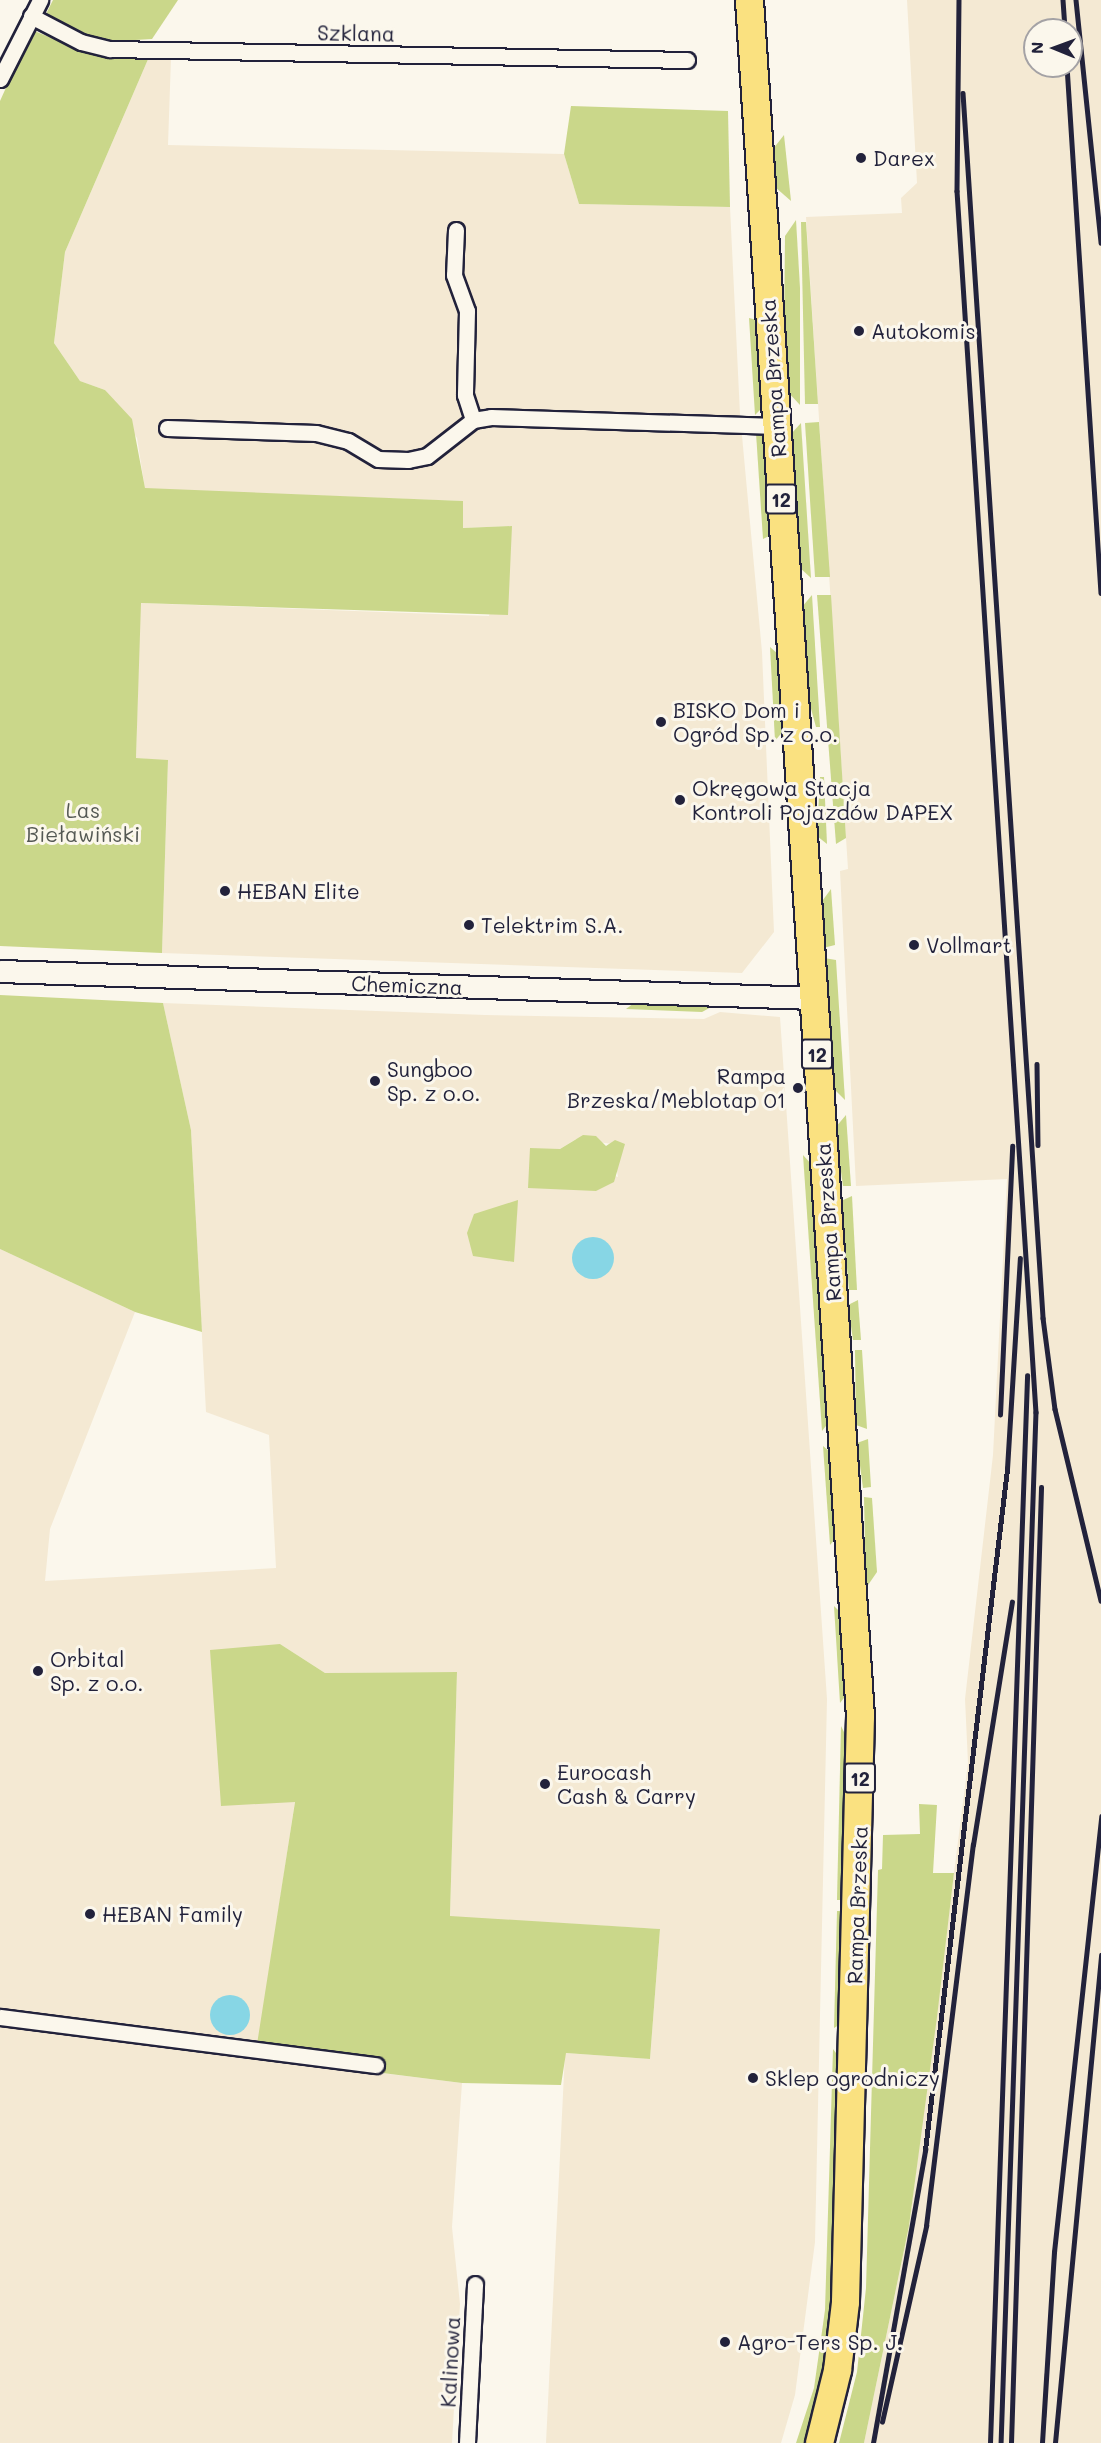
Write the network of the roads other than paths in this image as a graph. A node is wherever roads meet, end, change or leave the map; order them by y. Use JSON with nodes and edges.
{"nodes":[{"id":1,"x":40,"y":0,"type":"edge"},
{"id":2,"x":749,"y":0,"type":"edge"},
{"id":3,"x":31,"y":16,"type":"junction"},
{"id":4,"x":687,"y":60,"type":"dead end"},
{"id":5,"x":0,"y":79,"type":"edge"},
{"id":6,"x":456,"y":230,"type":"dead end"},
{"id":7,"x":473,"y":420,"type":"junction"},
{"id":8,"x":777,"y":426,"type":"junction"},
{"id":9,"x":167,"y":428,"type":"dead end"},
{"id":10,"x":0,"y":971,"type":"edge"},
{"id":11,"x":814,"y":998,"type":"junction"},
{"id":12,"x":0,"y":2017,"type":"edge"},
{"id":13,"x":376,"y":2065,"type":"dead end"},
{"id":14,"x":475,"y":2284,"type":"dead end"},
{"id":15,"x":467,"y":2443,"type":"edge"},
{"id":16,"x":819,"y":2443,"type":"edge"}],
"edges":[{"from":1,"to":3,"type":"street"},
{"from":2,"to":8,"type":"highway","name":"Rampa Brzeska","number":"12"},
{"from":3,"to":4,"type":"street","name":"Szklana"},
{"from":3,"to":5,"type":"street"},
{"from":6,"to":7,"type":"street"},
{"from":7,"to":8,"type":"street"},
{"from":7,"to":9,"type":"street"},
{"from":8,"to":11,"type":"highway","name":"Rampa Brzeska","number":"12"},
{"from":10,"to":11,"type":"street","name":"Chemiczna"},
{"from":11,"to":16,"type":"highway","name":"Rampa Brzeska","number":"12"},
{"from":12,"to":13,"type":"street"},
{"from":14,"to":15,"type":"street","name":"Kalinowa"}]}
